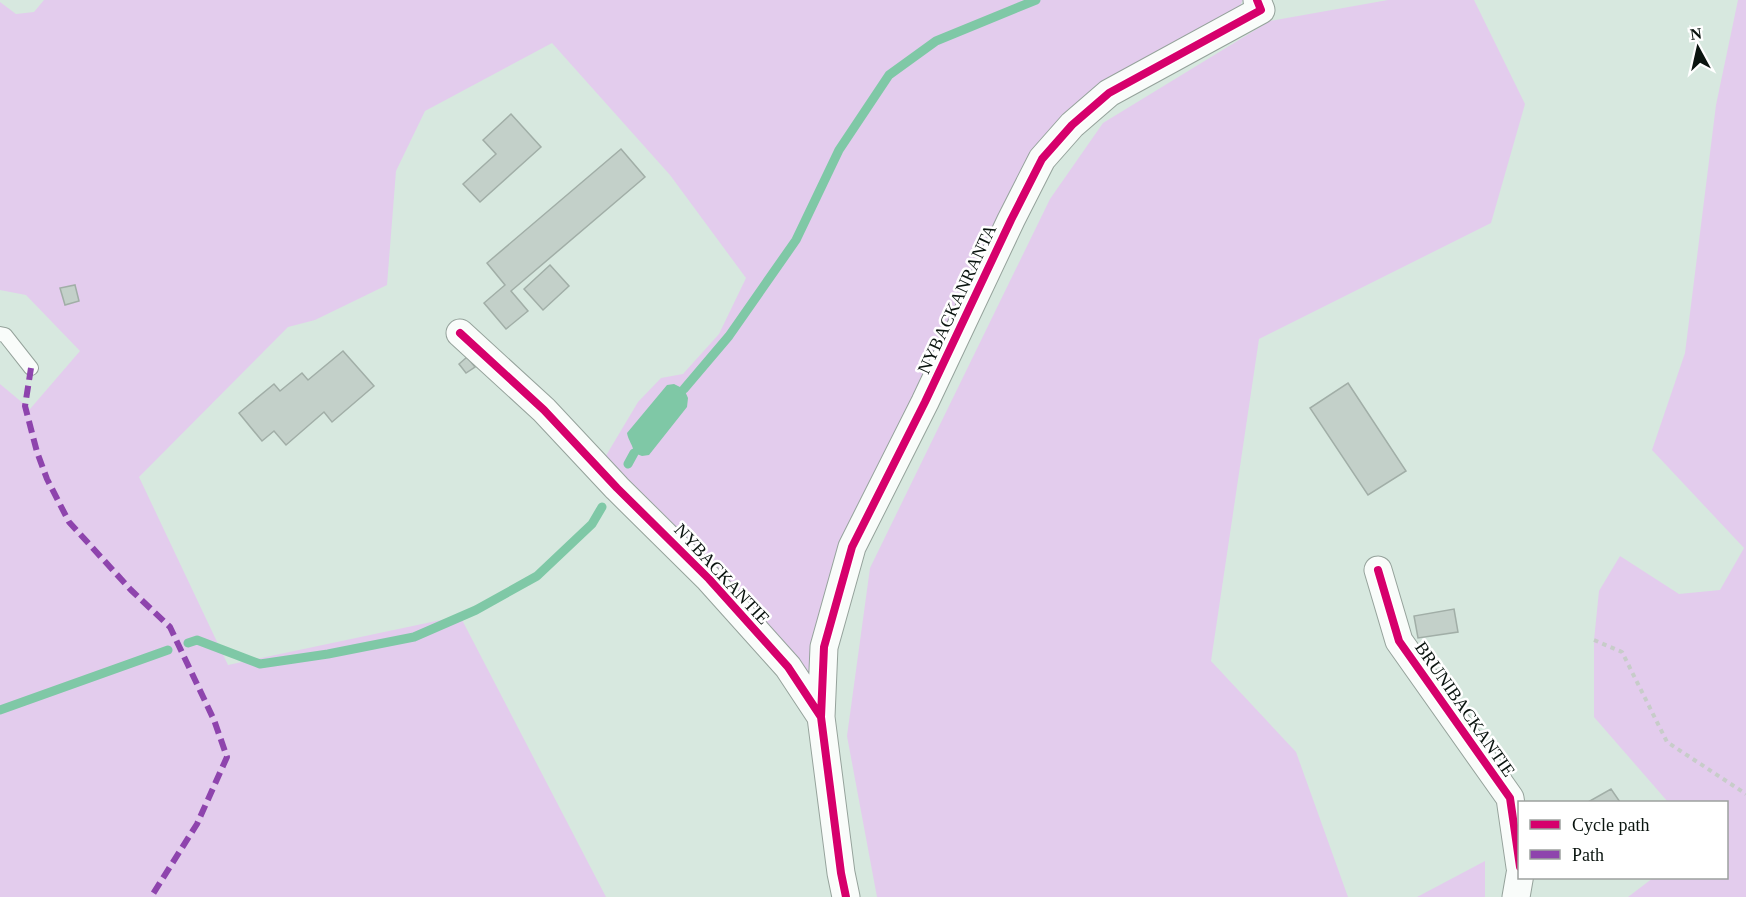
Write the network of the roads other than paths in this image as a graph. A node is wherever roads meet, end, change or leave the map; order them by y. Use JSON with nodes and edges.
{"nodes":[{"id":1,"x":1257,"y":0,"type":"edge"},
{"id":2,"x":460,"y":333,"type":"dead end"},
{"id":3,"x":0,"y":334,"type":"edge"},
{"id":4,"x":31,"y":368,"type":"dead end"},
{"id":5,"x":1378,"y":570,"type":"dead end"},
{"id":6,"x":821,"y":717,"type":"junction"},
{"id":7,"x":1518,"y":853,"type":"edge"},
{"id":8,"x":1519,"y":879,"type":"edge"},
{"id":9,"x":846,"y":897,"type":"edge"},
{"id":10,"x":1516,"y":897,"type":"edge"}],
"edges":[{"from":1,"to":6,"type":"street","name":"NYBACKANRANTA"},
{"from":2,"to":6,"type":"street","name":"NYBACKANTIE"},
{"from":3,"to":4,"type":"lane"},
{"from":5,"to":7,"type":"street","name":"BRUNIBACKANTIE"},
{"from":6,"to":9,"type":"street","name":"NYBACKANTIE"},
{"from":8,"to":10,"type":"street"}]}
